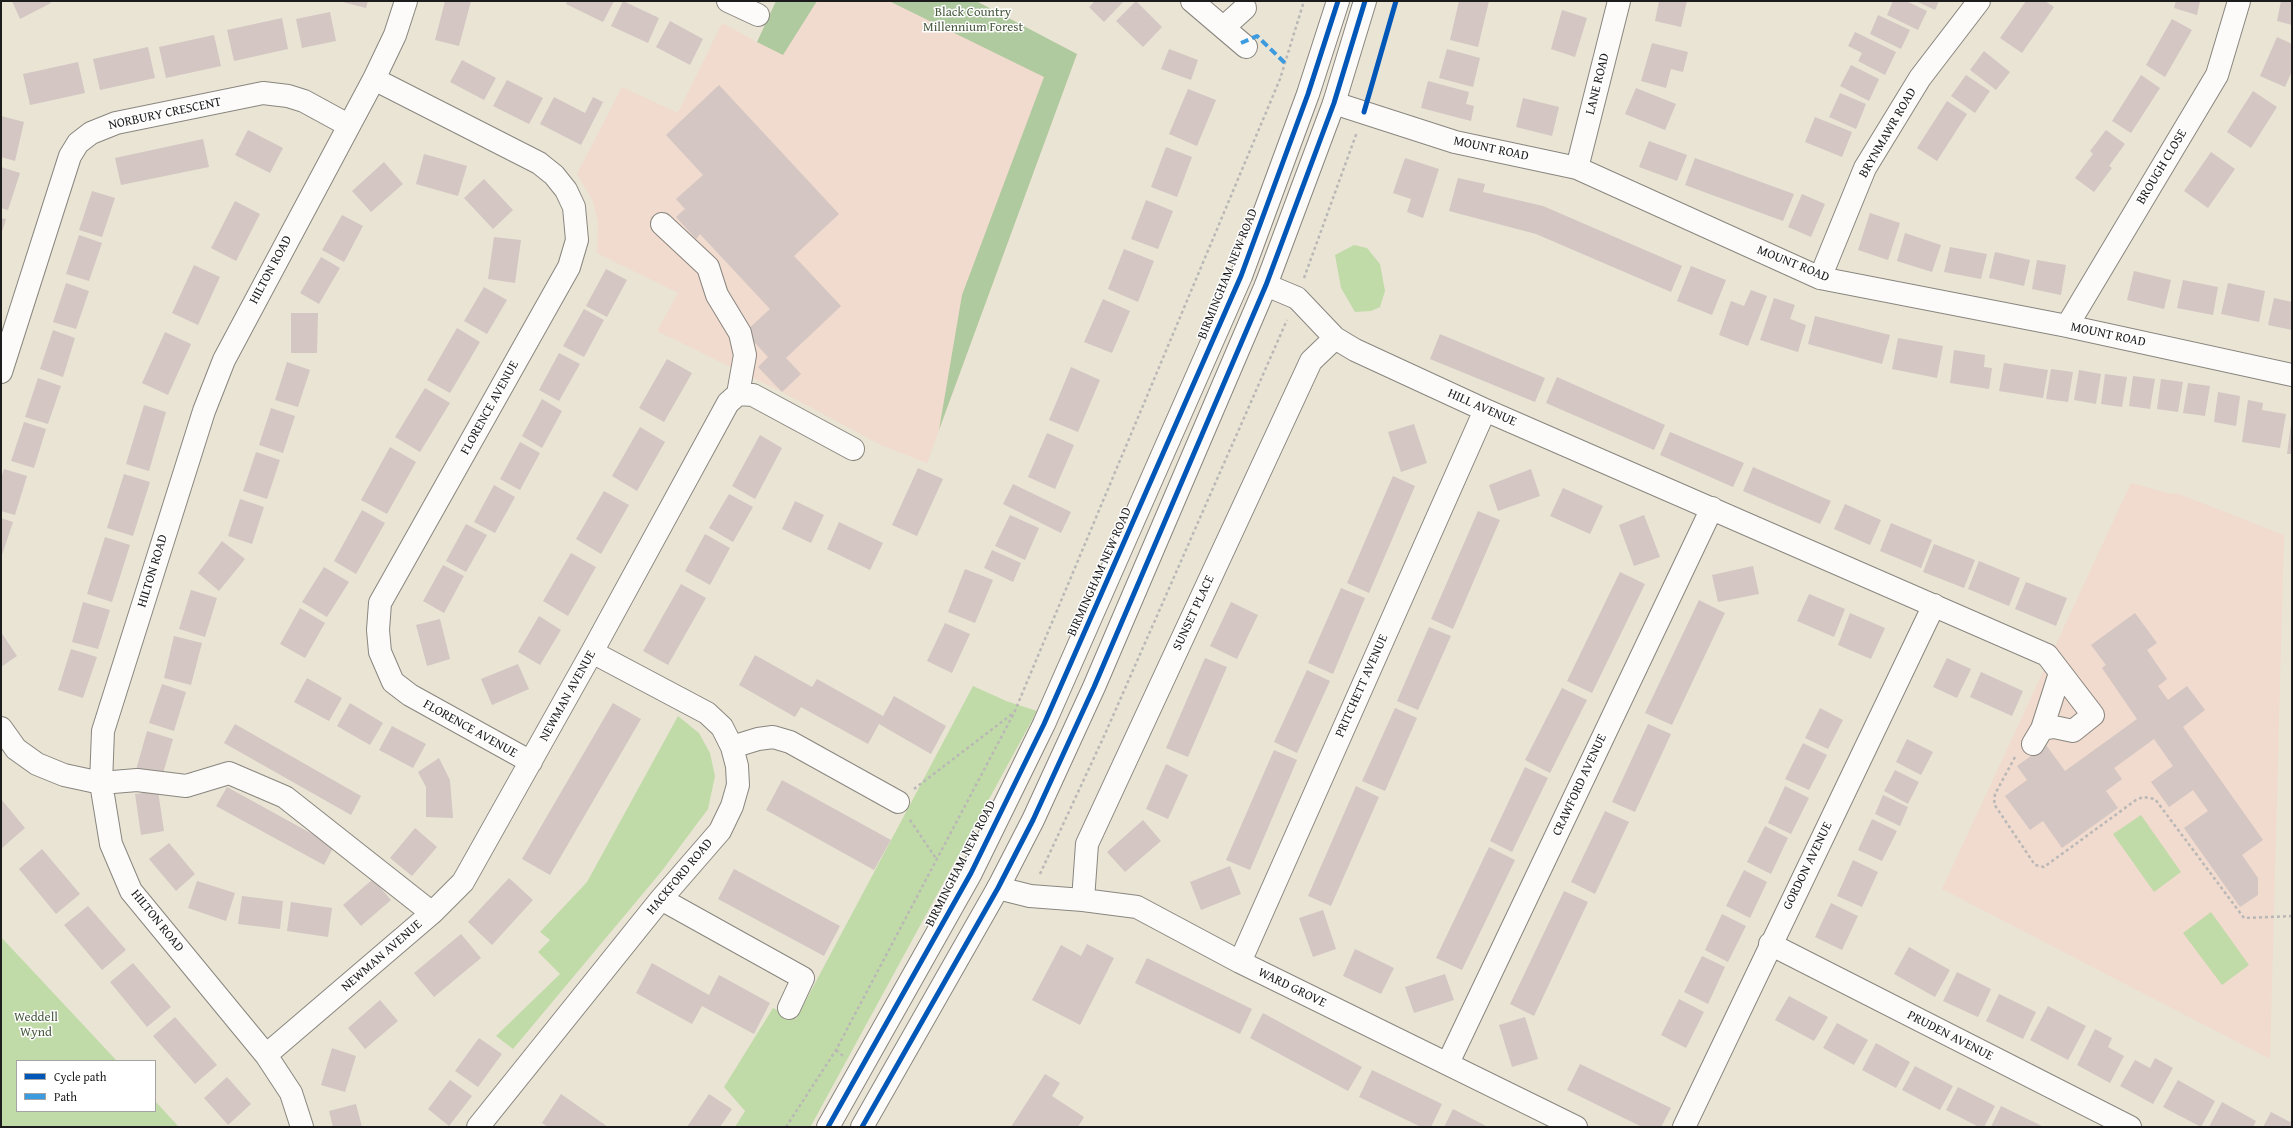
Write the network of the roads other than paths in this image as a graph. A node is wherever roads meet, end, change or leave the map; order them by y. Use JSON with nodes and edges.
{"nodes":[{"id":1,"x":406,"y":1,"type":"edge"},
{"id":2,"x":728,"y":1,"type":"edge"},
{"id":3,"x":1192,"y":1,"type":"edge"},
{"id":4,"x":1338,"y":1,"type":"edge"},
{"id":5,"x":1365,"y":1,"type":"edge"},
{"id":6,"x":1619,"y":1,"type":"edge"},
{"id":7,"x":1979,"y":1,"type":"edge"},
{"id":8,"x":2239,"y":1,"type":"edge"},
{"id":9,"x":1245,"y":8,"type":"dead end"},
{"id":10,"x":758,"y":15,"type":"dead end"},
{"id":11,"x":1224,"y":27,"type":"junction"},
{"id":12,"x":1246,"y":47,"type":"dead end"},
{"id":13,"x":374,"y":79,"type":"junction"},
{"id":14,"x":1308,"y":94,"type":"junction"},
{"id":15,"x":1334,"y":103,"type":"junction"},
{"id":16,"x":348,"y":125,"type":"junction"},
{"id":17,"x":1577,"y":168,"type":"junction"},
{"id":18,"x":662,"y":224,"type":"dead end"},
{"id":19,"x":1820,"y":278,"type":"junction"},
{"id":20,"x":1266,"y":285,"type":"junction"},
{"id":21,"x":2067,"y":326,"type":"junction"},
{"id":22,"x":1335,"y":338,"type":"junction"},
{"id":23,"x":1,"y":372,"type":"edge"},
{"id":24,"x":2292,"y":375,"type":"edge"},
{"id":25,"x":738,"y":394,"type":"junction"},
{"id":26,"x":1485,"y":410,"type":"junction"},
{"id":27,"x":853,"y":449,"type":"dead end"},
{"id":28,"x":1712,"y":508,"type":"junction"},
{"id":29,"x":1934,"y":606,"type":"junction"},
{"id":30,"x":592,"y":652,"type":"junction"},
{"id":31,"x":2060,"y":673,"type":"junction"},
{"id":32,"x":1,"y":728,"type":"edge"},
{"id":33,"x":732,"y":747,"type":"junction"},
{"id":34,"x":531,"y":762,"type":"junction"},
{"id":35,"x":101,"y":783,"type":"junction"},
{"id":36,"x":898,"y":802,"type":"road end"},
{"id":37,"x":971,"y":873,"type":"junction"},
{"id":38,"x":998,"y":888,"type":"junction"},
{"id":39,"x":661,"y":899,"type":"junction"},
{"id":40,"x":1083,"y":900,"type":"junction"},
{"id":41,"x":432,"y":913,"type":"junction"},
{"id":42,"x":1770,"y":944,"type":"junction"},
{"id":43,"x":1240,"y":962,"type":"junction"},
{"id":44,"x":789,"y":1008,"type":"dead end"},
{"id":45,"x":266,"y":1055,"type":"junction"},
{"id":46,"x":1448,"y":1063,"type":"junction"},
{"id":47,"x":836,"y":1124,"type":"edge"},
{"id":48,"x":481,"y":1126,"type":"edge"},
{"id":49,"x":302,"y":1127,"type":"edge"},
{"id":50,"x":862,"y":1127,"type":"edge"},
{"id":51,"x":1576,"y":1127,"type":"edge"},
{"id":52,"x":1684,"y":1127,"type":"edge"},
{"id":53,"x":2130,"y":1127,"type":"edge"}],
"edges":[{"from":1,"to":13,"type":"main road","name":"HILTON ROAD"},
{"from":2,"to":10,"type":"main road"},
{"from":3,"to":11,"type":"main road"},
{"from":4,"to":14,"type":"main road","name":"BIRMINGHAM NEW ROAD"},
{"from":5,"to":15,"type":"main road"},
{"from":6,"to":17,"type":"main road","name":"LANE ROAD"},
{"from":7,"to":19,"type":"main road","name":"BRYNMAWR ROAD"},
{"from":8,"to":21,"type":"main road","name":"BROUGH CLOSE"},
{"from":9,"to":11,"type":"main road"},
{"from":11,"to":12,"type":"main road"},
{"from":13,"to":16,"type":"main road","name":"HILTON ROAD"},
{"from":13,"to":34,"type":"main road","name":"FLORENCE AVENUE"},
{"from":14,"to":15,"type":"main road","name":"MOUNT ROAD"},
{"from":14,"to":37,"type":"main road","name":"BIRMINGHAM NEW ROAD"},
{"from":15,"to":17,"type":"main road","name":"MOUNT ROAD"},
{"from":15,"to":20,"type":"main road"},
{"from":16,"to":23,"type":"main road","name":"NORBURY CRESCENT"},
{"from":16,"to":35,"type":"main road","name":"HILTON ROAD"},
{"from":17,"to":19,"type":"main road","name":"MOUNT ROAD"},
{"from":18,"to":25,"type":"main road"},
{"from":19,"to":21,"type":"main road","name":"MOUNT ROAD"},
{"from":20,"to":22,"type":"main road","name":"HILL AVENUE"},
{"from":20,"to":38,"type":"main road"},
{"from":21,"to":24,"type":"main road","name":"MOUNT ROAD"},
{"from":22,"to":26,"type":"main road","name":"HILL AVENUE"},
{"from":22,"to":40,"type":"main road","name":"SUNSET PLACE"},
{"from":25,"to":27,"type":"main road"},
{"from":25,"to":30,"type":"main road","name":"NEWMAN AVENUE"},
{"from":26,"to":28,"type":"main road","name":"HILL AVENUE"},
{"from":26,"to":43,"type":"main road","name":"PRITCHETT AVENUE"},
{"from":28,"to":29,"type":"main road","name":"HILL AVENUE"},
{"from":28,"to":46,"type":"main road","name":"CRAWFORD AVENUE"},
{"from":29,"to":31,"type":"main road","name":"HILL AVENUE"},
{"from":29,"to":42,"type":"main road","name":"GORDON AVENUE"},
{"from":30,"to":33,"type":"main road","name":"HACKFORD ROAD"},
{"from":30,"to":34,"type":"main road","name":"NEWMAN AVENUE"},
{"from":31,"to":31,"type":"main road"},
{"from":32,"to":35,"type":"main road"},
{"from":33,"to":36,"type":"main road"},
{"from":33,"to":39,"type":"main road","name":"HACKFORD ROAD"},
{"from":34,"to":41,"type":"main road","name":"NEWMAN AVENUE"},
{"from":35,"to":41,"type":"main road"},
{"from":35,"to":45,"type":"main road","name":"HILTON ROAD"},
{"from":37,"to":38,"type":"main road","name":"BIRMINGHAM NEW ROAD"},
{"from":37,"to":47,"type":"main road","name":"BIRMINGHAM NEW ROAD"},
{"from":38,"to":40,"type":"main road","name":"WARD GROVE"},
{"from":38,"to":50,"type":"main road"},
{"from":39,"to":44,"type":"main road"},
{"from":39,"to":48,"type":"main road","name":"HACKFORD ROAD"},
{"from":40,"to":43,"type":"main road","name":"WARD GROVE"},
{"from":41,"to":45,"type":"main road","name":"NEWMAN AVENUE"},
{"from":42,"to":52,"type":"main road","name":"GORDON AVENUE"},
{"from":42,"to":53,"type":"main road","name":"PRUDEN AVENUE"},
{"from":43,"to":46,"type":"main road","name":"WARD GROVE"},
{"from":45,"to":49,"type":"main road","name":"HILTON ROAD"},
{"from":46,"to":51,"type":"main road","name":"WARD GROVE"}]}
